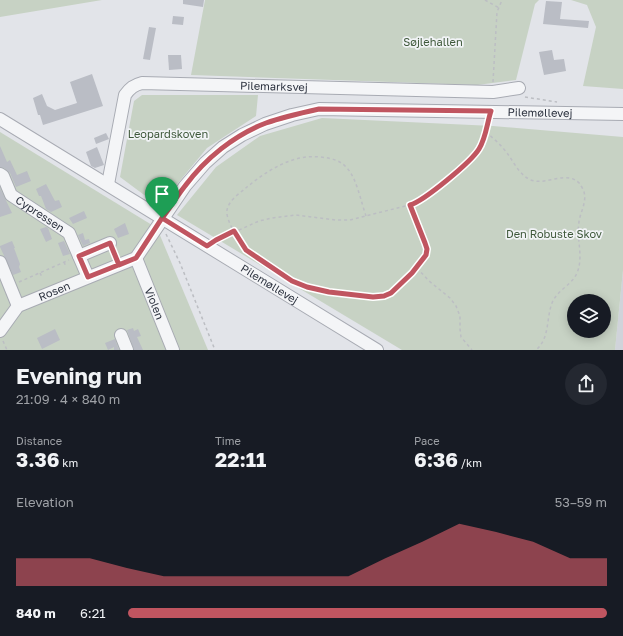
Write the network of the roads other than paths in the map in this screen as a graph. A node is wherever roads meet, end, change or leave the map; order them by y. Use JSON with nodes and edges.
{"nodes":[{"id":1,"x":519,"y":92,"type":"road end"},
{"id":2,"x":623,"y":114,"type":"edge"},
{"id":3,"x":0,"y":118,"type":"edge"},
{"id":4,"x":0,"y":174,"type":"edge"},
{"id":5,"x":108,"y":184,"type":"junction"},
{"id":6,"x":162,"y":218,"type":"junction"},
{"id":7,"x":110,"y":243,"type":"dead end"},
{"id":8,"x":79,"y":256,"type":"junction"},
{"id":9,"x":136,"y":258,"type":"junction"},
{"id":10,"x":0,"y":262,"type":"edge"},
{"id":11,"x":88,"y":277,"type":"junction"},
{"id":12,"x":18,"y":306,"type":"junction"},
{"id":13,"x":0,"y":331,"type":"edge"},
{"id":14,"x":121,"y":335,"type":"dead end"},
{"id":15,"x":127,"y":350,"type":"edge"},
{"id":16,"x":173,"y":350,"type":"edge"},
{"id":17,"x":377,"y":350,"type":"edge"}],
"edges":[{"from":1,"to":5,"type":"street","name":"Pilemarksvej"},
{"from":2,"to":6,"type":"street","name":"Pilemøllevej"},
{"from":3,"to":5,"type":"street","name":"Pilemøllevej"},
{"from":4,"to":8,"type":"street","name":"Cypressen"},
{"from":5,"to":6,"type":"street","name":"Pilemøllevej"},
{"from":6,"to":9,"type":"street"},
{"from":6,"to":17,"type":"street","name":"Pilemøllevej"},
{"from":7,"to":8,"type":"street"},
{"from":8,"to":11,"type":"street","name":"Cypressen"},
{"from":9,"to":11,"type":"street","name":"Rosen"},
{"from":9,"to":16,"type":"street","name":"Violen"},
{"from":10,"to":12,"type":"street"},
{"from":11,"to":12,"type":"street","name":"Rosen"},
{"from":12,"to":13,"type":"street"},
{"from":14,"to":15,"type":"street"}]}
